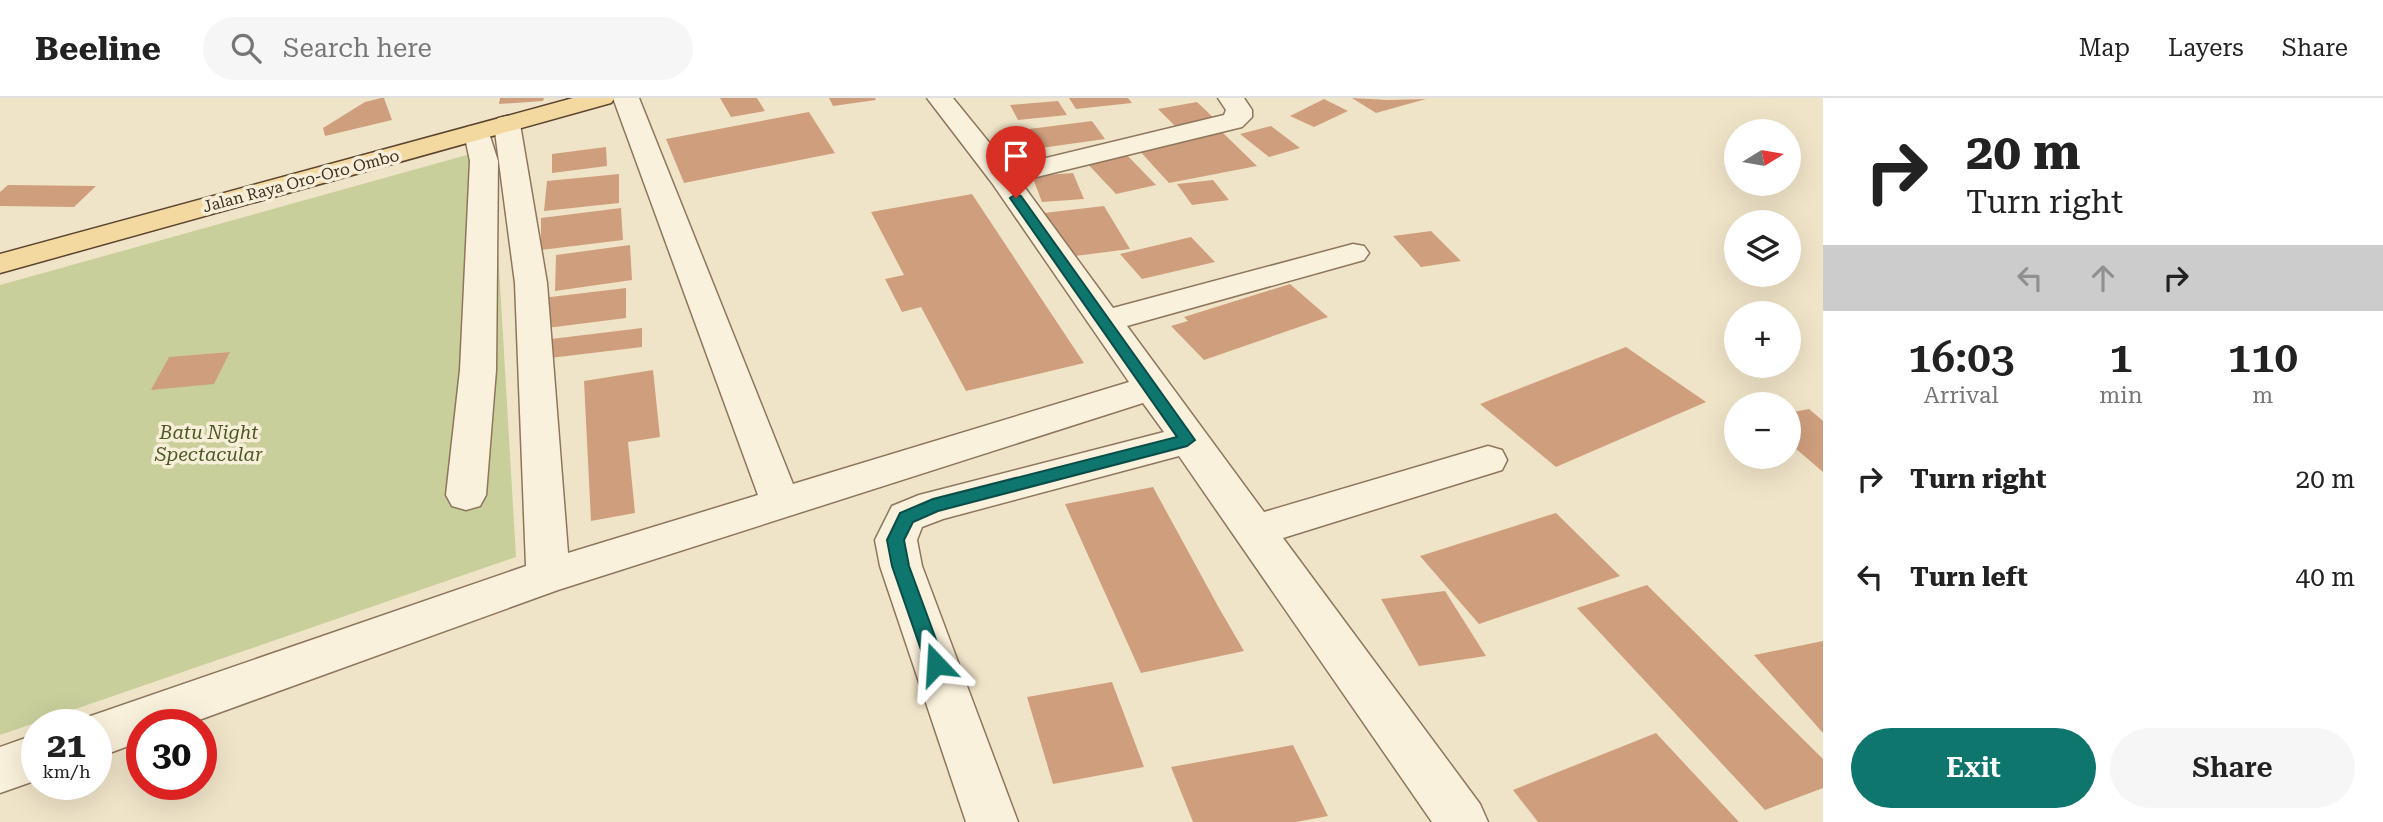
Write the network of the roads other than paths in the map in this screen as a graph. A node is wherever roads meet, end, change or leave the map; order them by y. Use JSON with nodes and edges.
{"nodes":[{"id":1,"x":602,"y":98,"type":"edge"},
{"id":2,"x":626,"y":98,"type":"edge"},
{"id":3,"x":940,"y":98,"type":"edge"},
{"id":4,"x":1231,"y":98,"type":"edge"},
{"id":5,"x":492,"y":129,"type":"junction"},
{"id":6,"x":1002,"y":177,"type":"junction"},
{"id":7,"x":1353,"y":253,"type":"dead end"},
{"id":8,"x":0,"y":264,"type":"edge"},
{"id":9,"x":1105,"y":321,"type":"junction"},
{"id":10,"x":1150,"y":388,"type":"junction"},
{"id":11,"x":1187,"y":440,"type":"junction"},
{"id":12,"x":1488,"y":460,"type":"dead end"},
{"id":13,"x":466,"y":495,"type":"dead end"},
{"id":14,"x":781,"y":503,"type":"junction"},
{"id":15,"x":1253,"y":531,"type":"junction"},
{"id":16,"x":548,"y":576,"type":"junction"},
{"id":17,"x":112,"y":730,"type":"edge"},
{"id":18,"x":21,"y":763,"type":"edge"},
{"id":19,"x":0,"y":770,"type":"edge"},
{"id":20,"x":992,"y":822,"type":"edge"},
{"id":21,"x":1462,"y":822,"type":"edge"}],
"edges":[{"from":1,"to":5,"type":"main road","name":"Jalan Raya Oro-Oro Ombo"},
{"from":2,"to":14,"type":"street"},
{"from":3,"to":6,"type":"street"},
{"from":4,"to":6,"type":"street"},
{"from":5,"to":8,"type":"main road","name":"Jalan Raya Oro-Oro Ombo"},
{"from":5,"to":13,"type":"street"},
{"from":5,"to":16,"type":"street"},
{"from":6,"to":9,"type":"street"},
{"from":7,"to":9,"type":"street"},
{"from":9,"to":10,"type":"street"},
{"from":10,"to":11,"type":"street"},
{"from":10,"to":14,"type":"street"},
{"from":11,"to":15,"type":"street"},
{"from":11,"to":20,"type":"street"},
{"from":12,"to":15,"type":"street"},
{"from":14,"to":16,"type":"street"},
{"from":15,"to":21,"type":"street"},
{"from":16,"to":17,"type":"street"},
{"from":18,"to":19,"type":"street"}]}
